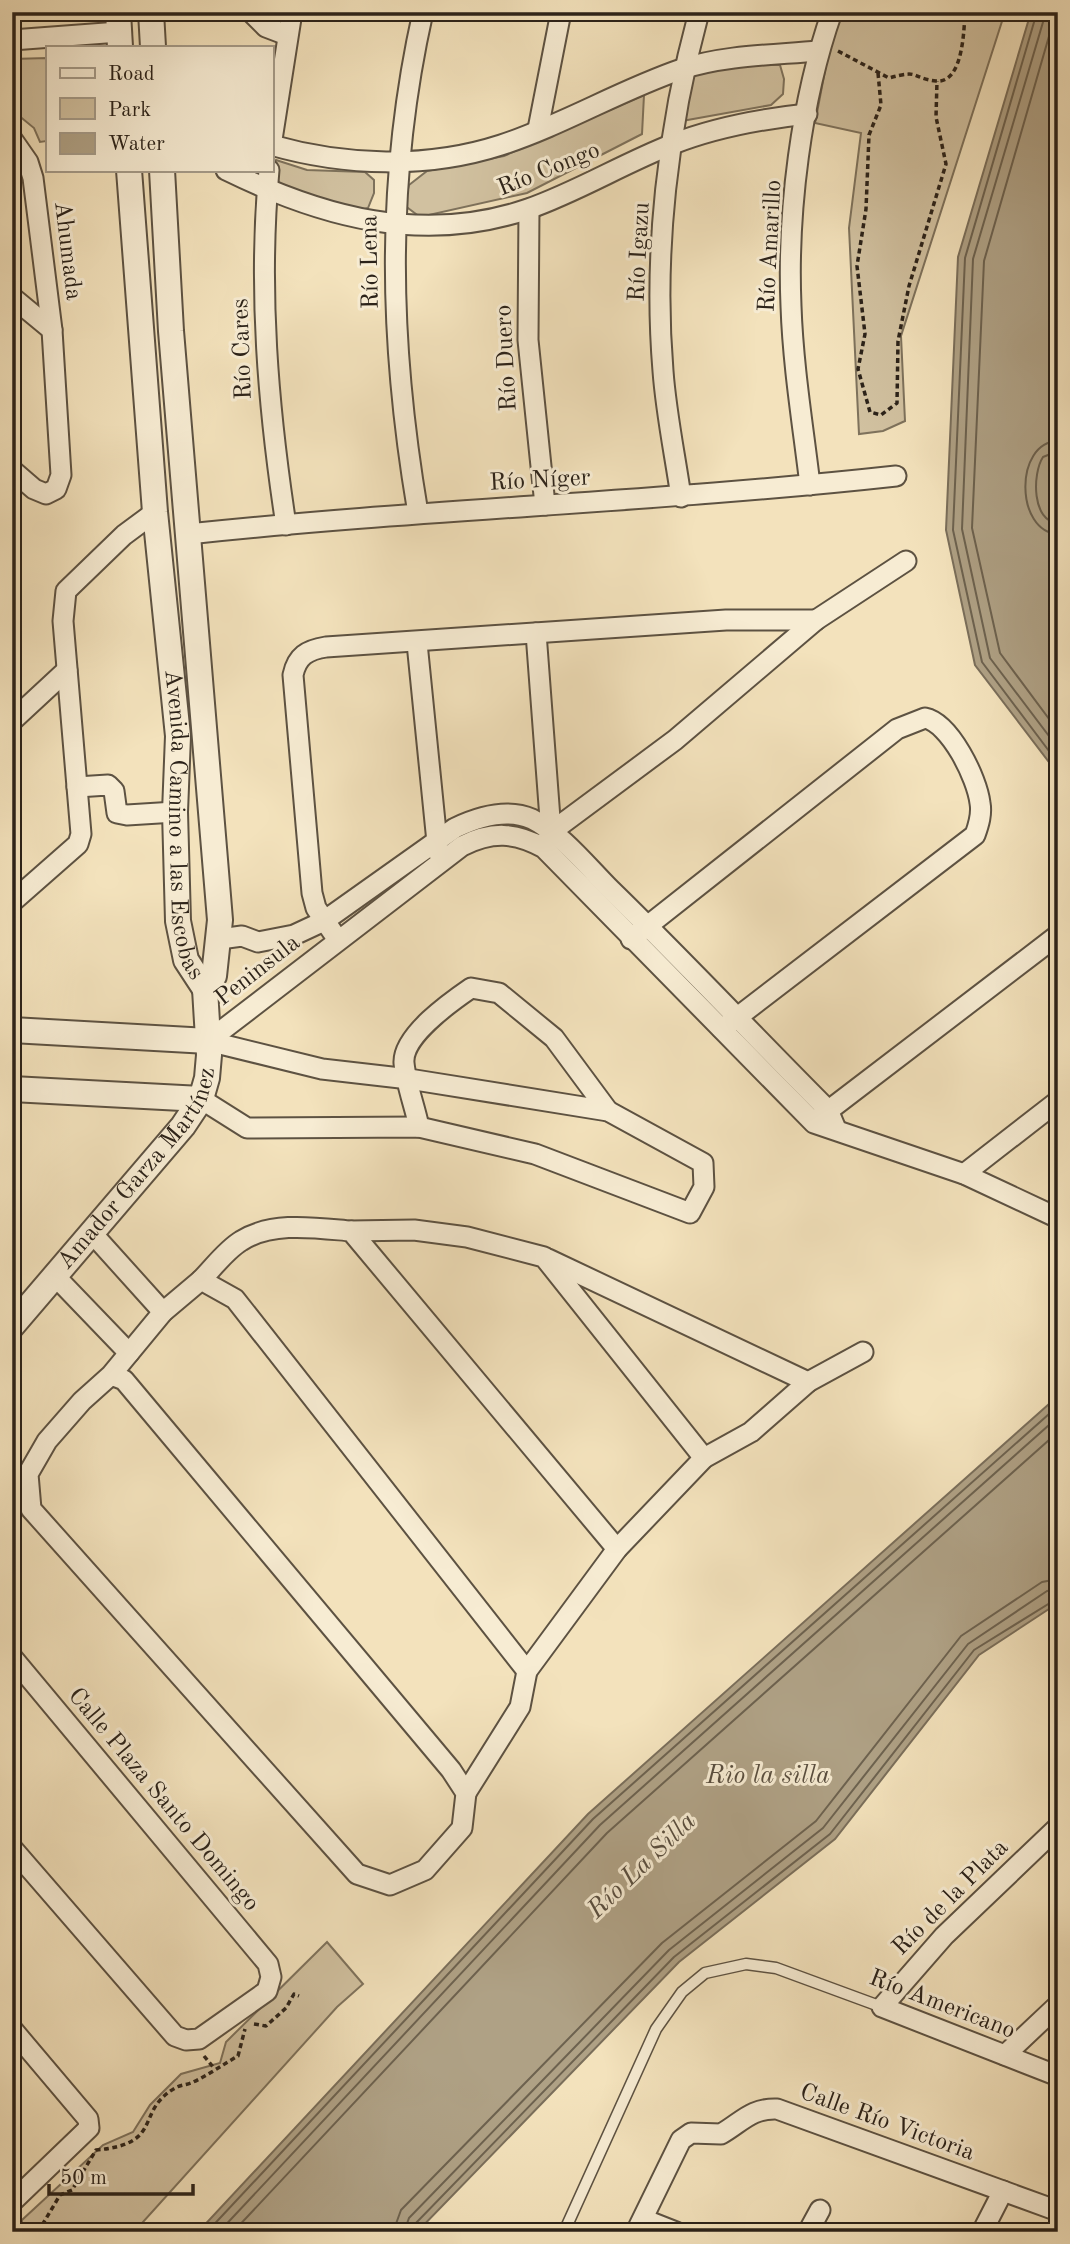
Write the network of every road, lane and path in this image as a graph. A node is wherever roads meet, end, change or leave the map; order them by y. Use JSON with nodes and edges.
{"nodes":[{"id":1,"x":151,"y":12,"type":"edge"},
{"id":2,"x":251,"y":12,"type":"edge"},
{"id":3,"x":292,"y":12,"type":"edge"},
{"id":4,"x":423,"y":12,"type":"edge"},
{"id":5,"x":561,"y":12,"type":"edge"},
{"id":6,"x":699,"y":12,"type":"edge"},
{"id":7,"x":832,"y":12,"type":"edge"},
{"id":8,"x":965,"y":12,"type":"edge"},
{"id":9,"x":119,"y":31,"type":"edge"},
{"id":10,"x":287,"y":35,"type":"junction"},
{"id":11,"x":12,"y":40,"type":"edge"},
{"id":12,"x":153,"y":46,"type":"edge"},
{"id":13,"x":818,"y":51,"type":"junction"},
{"id":14,"x":684,"y":69,"type":"junction"},
{"id":15,"x":878,"y":73,"type":"junction"},
{"id":16,"x":937,"y":81,"type":"junction"},
{"id":17,"x":807,"y":114,"type":"junction"},
{"id":18,"x":538,"y":129,"type":"junction"},
{"id":19,"x":273,"y":132,"type":"edge"},
{"id":20,"x":12,"y":139,"type":"edge"},
{"id":21,"x":673,"y":144,"type":"junction"},
{"id":22,"x":273,"y":146,"type":"edge"},
{"id":23,"x":398,"y":162,"type":"junction"},
{"id":24,"x":129,"y":172,"type":"edge"},
{"id":25,"x":162,"y":172,"type":"edge"},
{"id":26,"x":230,"y":172,"type":"edge"},
{"id":27,"x":269,"y":172,"type":"edge"},
{"id":28,"x":267,"y":190,"type":"junction"},
{"id":29,"x":529,"y":209,"type":"junction"},
{"id":30,"x":394,"y":223,"type":"junction"},
{"id":31,"x":12,"y":297,"type":"edge"},
{"id":32,"x":52,"y":330,"type":"junction"},
{"id":33,"x":171,"y":331,"type":"junction"},
{"id":34,"x":142,"y":334,"type":"junction"},
{"id":35,"x":12,"y":470,"type":"edge"},
{"id":36,"x":896,"y":476,"type":"dead end"},
{"id":37,"x":810,"y":485,"type":"junction"},
{"id":38,"x":681,"y":497,"type":"junction"},
{"id":39,"x":545,"y":505,"type":"junction"},
{"id":40,"x":155,"y":512,"type":"junction"},
{"id":41,"x":418,"y":513,"type":"junction"},
{"id":42,"x":286,"y":525,"type":"junction"},
{"id":43,"x":188,"y":534,"type":"junction"},
{"id":44,"x":906,"y":561,"type":"dead end"},
{"id":45,"x":816,"y":620,"type":"junction"},
{"id":46,"x":536,"y":633,"type":"junction"},
{"id":47,"x":417,"y":643,"type":"junction"},
{"id":48,"x":67,"y":670,"type":"junction"},
{"id":49,"x":12,"y":721,"type":"edge"},
{"id":50,"x":77,"y":787,"type":"junction"},
{"id":51,"x":175,"y":812,"type":"junction"},
{"id":52,"x":548,"y":840,"type":"junction"},
{"id":53,"x":436,"y":842,"type":"junction"},
{"id":54,"x":440,"y":864,"type":"junction"},
{"id":55,"x":12,"y":902,"type":"edge"},
{"id":56,"x":324,"y":921,"type":"junction"},
{"id":57,"x":647,"y":925,"type":"junction"},
{"id":58,"x":1058,"y":935,"type":"edge"},
{"id":59,"x":220,"y":939,"type":"junction"},
{"id":60,"x":631,"y":939,"type":"junction"},
{"id":61,"x":338,"y":940,"type":"junction"},
{"id":62,"x":205,"y":989,"type":"junction"},
{"id":63,"x":729,"y":1024,"type":"junction"},
{"id":64,"x":12,"y":1030,"type":"edge"},
{"id":65,"x":208,"y":1041,"type":"junction"},
{"id":66,"x":409,"y":1079,"type":"junction"},
{"id":67,"x":12,"y":1089,"type":"edge"},
{"id":68,"x":201,"y":1099,"type":"junction"},
{"id":69,"x":1058,"y":1101,"type":"edge"},
{"id":70,"x":608,"y":1111,"type":"junction"},
{"id":71,"x":821,"y":1116,"type":"junction"},
{"id":72,"x":419,"y":1127,"type":"junction"},
{"id":73,"x":964,"y":1174,"type":"junction"},
{"id":74,"x":1058,"y":1218,"type":"edge"},
{"id":75,"x":351,"y":1231,"type":"junction"},
{"id":76,"x":91,"y":1232,"type":"junction"},
{"id":77,"x":544,"y":1257,"type":"junction"},
{"id":78,"x":54,"y":1275,"type":"junction"},
{"id":79,"x":201,"y":1280,"type":"junction"},
{"id":80,"x":163,"y":1312,"type":"junction"},
{"id":81,"x":12,"y":1326,"type":"edge"},
{"id":82,"x":863,"y":1352,"type":"dead end"},
{"id":83,"x":129,"y":1353,"type":"junction"},
{"id":84,"x":111,"y":1375,"type":"junction"},
{"id":85,"x":808,"y":1381,"type":"junction"},
{"id":86,"x":704,"y":1458,"type":"junction"},
{"id":87,"x":617,"y":1549,"type":"junction"},
{"id":88,"x":12,"y":1657,"type":"edge"},
{"id":89,"x":527,"y":1671,"type":"junction"},
{"id":90,"x":466,"y":1793,"type":"junction"},
{"id":91,"x":1058,"y":1827,"type":"edge"},
{"id":92,"x":12,"y":1848,"type":"edge"},
{"id":93,"x":299,"y":1996,"type":"dead end"},
{"id":94,"x":1058,"y":2005,"type":"edge"},
{"id":95,"x":882,"y":2007,"type":"junction"},
{"id":96,"x":12,"y":2029,"type":"edge"},
{"id":97,"x":1005,"y":2055,"type":"junction"},
{"id":98,"x":1058,"y":2076,"type":"edge"},
{"id":99,"x":1003,"y":2191,"type":"junction"},
{"id":100,"x":12,"y":2202,"type":"edge"},
{"id":101,"x":820,"y":2210,"type":"dead end"},
{"id":102,"x":1058,"y":2211,"type":"edge"},
{"id":103,"x":639,"y":2225,"type":"edge"},
{"id":104,"x":38,"y":2232,"type":"edge"},
{"id":105,"x":564,"y":2232,"type":"edge"},
{"id":106,"x":676,"y":2232,"type":"edge"},
{"id":107,"x":808,"y":2232,"type":"edge"},
{"id":108,"x":982,"y":2232,"type":"edge"}],
"edges":[{"from":1,"to":12,"type":"street"},
{"from":2,"to":10,"type":"street"},
{"from":3,"to":10,"type":"street"},
{"from":4,"to":23,"type":"street","name":"Río Lena"},
{"from":5,"to":18,"type":"street"},
{"from":6,"to":14,"type":"street","name":"Río Igazu"},
{"from":7,"to":13,"type":"street","name":"Río Amarillo"},
{"from":8,"to":16,"type":"path"},
{"from":9,"to":11,"type":"street"},
{"from":10,"to":19,"type":"street"},
{"from":13,"to":14,"type":"street","name":"Río Congo"},
{"from":13,"to":15,"type":"path"},
{"from":13,"to":17,"type":"street","name":"Río Amarillo"},
{"from":14,"to":18,"type":"street","name":"Río Congo"},
{"from":14,"to":21,"type":"street","name":"Río Igazu"},
{"from":15,"to":16,"type":"path"},
{"from":15,"to":16,"type":"path"},
{"from":17,"to":21,"type":"street","name":"Río Congo"},
{"from":17,"to":37,"type":"street","name":"Río Amarillo"},
{"from":18,"to":23,"type":"street","name":"Río Congo"},
{"from":20,"to":32,"type":"street","name":"Ahumada"},
{"from":21,"to":29,"type":"street","name":"Río Congo"},
{"from":21,"to":38,"type":"street","name":"Río Igazu"},
{"from":22,"to":23,"type":"street","name":"Río Congo"},
{"from":23,"to":30,"type":"street","name":"Río Lena"},
{"from":24,"to":34,"type":"street","name":"Avenida Camino a las Escobas"},
{"from":25,"to":33,"type":"street","name":"Avenida Camino a las Escobas"},
{"from":26,"to":28,"type":"street","name":"Río Congo"},
{"from":27,"to":28,"type":"street","name":"Río Cares"},
{"from":28,"to":30,"type":"street","name":"Río Congo"},
{"from":28,"to":42,"type":"street","name":"Río Cares"},
{"from":29,"to":30,"type":"street","name":"Río Congo"},
{"from":29,"to":39,"type":"street","name":"Río Duero"},
{"from":30,"to":41,"type":"street","name":"Río Lena"},
{"from":31,"to":32,"type":"street"},
{"from":32,"to":35,"type":"street","name":"Ahumada"},
{"from":33,"to":34,"type":"street"},
{"from":33,"to":43,"type":"street","name":"Avenida Camino a las Escobas"},
{"from":34,"to":40,"type":"street","name":"Avenida Camino a las Escobas"},
{"from":36,"to":37,"type":"street","name":"Río Níger"},
{"from":37,"to":38,"type":"street","name":"Río Níger"},
{"from":38,"to":39,"type":"street","name":"Río Níger"},
{"from":39,"to":41,"type":"street","name":"Río Níger"},
{"from":40,"to":48,"type":"street"},
{"from":40,"to":51,"type":"street","name":"Avenida Camino a las Escobas"},
{"from":41,"to":42,"type":"street","name":"Río Níger"},
{"from":42,"to":43,"type":"street","name":"Río Níger"},
{"from":43,"to":59,"type":"street","name":"Avenida Camino a las Escobas"},
{"from":44,"to":45,"type":"street"},
{"from":45,"to":46,"type":"street"},
{"from":45,"to":52,"type":"street"},
{"from":46,"to":47,"type":"street"},
{"from":46,"to":52,"type":"street"},
{"from":47,"to":53,"type":"street"},
{"from":47,"to":56,"type":"street"},
{"from":48,"to":49,"type":"street"},
{"from":48,"to":50,"type":"street"},
{"from":50,"to":51,"type":"street"},
{"from":50,"to":55,"type":"street"},
{"from":51,"to":62,"type":"street","name":"Avenida Camino a las Escobas"},
{"from":52,"to":53,"type":"street","name":"Peninsula"},
{"from":52,"to":54,"type":"street","name":"Peninsula"},
{"from":52,"to":57,"type":"street"},
{"from":52,"to":60,"type":"street"},
{"from":53,"to":54,"type":"street"},
{"from":53,"to":56,"type":"street","name":"Peninsula"},
{"from":54,"to":61,"type":"street","name":"Peninsula"},
{"from":56,"to":59,"type":"street","name":"Peninsula"},
{"from":56,"to":61,"type":"street"},
{"from":57,"to":60,"type":"street"},
{"from":57,"to":63,"type":"street"},
{"from":57,"to":63,"type":"street"},
{"from":58,"to":71,"type":"street"},
{"from":59,"to":62,"type":"street","name":"Avenida Camino a las Escobas"},
{"from":60,"to":63,"type":"street"},
{"from":61,"to":65,"type":"street","name":"Peninsula"},
{"from":62,"to":65,"type":"street","name":"Amador Garza Martínez"},
{"from":63,"to":71,"type":"street"},
{"from":64,"to":65,"type":"street"},
{"from":65,"to":66,"type":"street"},
{"from":65,"to":68,"type":"street","name":"Amador Garza Martínez"},
{"from":66,"to":70,"type":"street"},
{"from":66,"to":70,"type":"street"},
{"from":66,"to":72,"type":"street"},
{"from":67,"to":68,"type":"street"},
{"from":68,"to":72,"type":"street"},
{"from":68,"to":76,"type":"street","name":"Amador Garza Martínez"},
{"from":69,"to":73,"type":"street"},
{"from":70,"to":72,"type":"street"},
{"from":71,"to":73,"type":"street"},
{"from":73,"to":74,"type":"street"},
{"from":75,"to":77,"type":"street"},
{"from":75,"to":79,"type":"street"},
{"from":75,"to":87,"type":"street"},
{"from":76,"to":78,"type":"street","name":"Amador Garza Martínez"},
{"from":76,"to":80,"type":"street"},
{"from":77,"to":85,"type":"street"},
{"from":77,"to":86,"type":"street"},
{"from":78,"to":81,"type":"street","name":"Amador Garza Martínez"},
{"from":78,"to":83,"type":"street"},
{"from":79,"to":80,"type":"street"},
{"from":79,"to":89,"type":"street"},
{"from":80,"to":83,"type":"street"},
{"from":82,"to":85,"type":"street"},
{"from":83,"to":84,"type":"street"},
{"from":84,"to":90,"type":"street"},
{"from":84,"to":90,"type":"street"},
{"from":85,"to":86,"type":"street"},
{"from":86,"to":87,"type":"street"},
{"from":87,"to":89,"type":"street"},
{"from":88,"to":92,"type":"street","name":"Calle Plaza Santo Domingo"},
{"from":89,"to":90,"type":"street"},
{"from":91,"to":95,"type":"street","name":"Río de la Plata"},
{"from":93,"to":104,"type":"path"},
{"from":94,"to":97,"type":"street"},
{"from":95,"to":97,"type":"street","name":"Río Americano"},
{"from":95,"to":105,"type":"lane","name":"Río Americano"},
{"from":96,"to":100,"type":"street"},
{"from":97,"to":98,"type":"street","name":"Río Americano"},
{"from":99,"to":102,"type":"street","name":"Calle Río Victoria"},
{"from":99,"to":103,"type":"street","name":"Calle Río Victoria"},
{"from":99,"to":108,"type":"street"},
{"from":101,"to":107,"type":"street"},
{"from":103,"to":106,"type":"street"}]}
